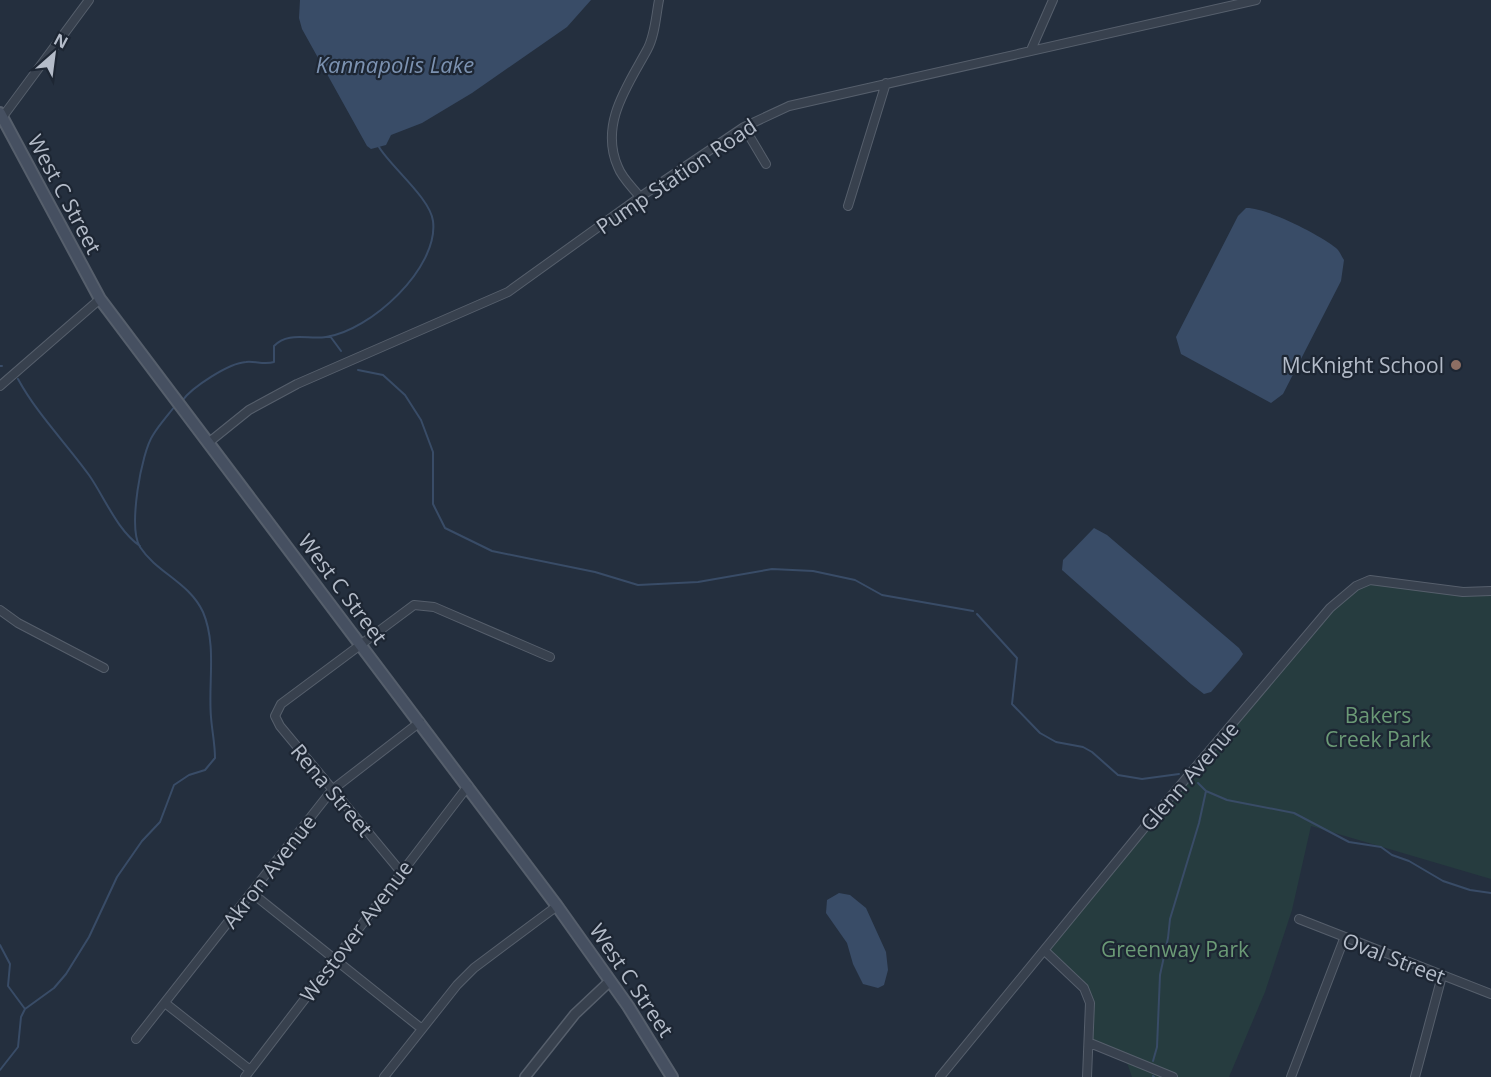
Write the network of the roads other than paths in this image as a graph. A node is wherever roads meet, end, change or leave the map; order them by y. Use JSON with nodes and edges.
{"nodes":[{"id":1,"x":89,"y":0,"type":"edge"},
{"id":2,"x":659,"y":0,"type":"edge"},
{"id":3,"x":1053,"y":0,"type":"edge"},
{"id":4,"x":1256,"y":0,"type":"edge"},
{"id":5,"x":1031,"y":50,"type":"junction"},
{"id":6,"x":886,"y":83,"type":"junction"},
{"id":7,"x":1,"y":117,"type":"edge"},
{"id":8,"x":744,"y":128,"type":"junction"},
{"id":9,"x":766,"y":164,"type":"dead end"},
{"id":10,"x":640,"y":197,"type":"junction"},
{"id":11,"x":848,"y":206,"type":"dead end"},
{"id":12,"x":100,"y":299,"type":"junction"},
{"id":13,"x":0,"y":386,"type":"edge"},
{"id":14,"x":208,"y":442,"type":"junction"},
{"id":15,"x":1491,"y":591,"type":"edge"},
{"id":16,"x":0,"y":610,"type":"edge"},
{"id":17,"x":360,"y":645,"type":"junction"},
{"id":18,"x":550,"y":657,"type":"dead end"},
{"id":19,"x":104,"y":668,"type":"dead end"},
{"id":20,"x":420,"y":722,"type":"junction"},
{"id":21,"x":468,"y":786,"type":"junction"},
{"id":22,"x":332,"y":790,"type":"junction"},
{"id":23,"x":401,"y":872,"type":"junction"},
{"id":24,"x":252,"y":893,"type":"junction"},
{"id":25,"x":557,"y":906,"type":"junction"},
{"id":26,"x":1299,"y":919,"type":"dead end"},
{"id":27,"x":1344,"y":939,"type":"junction"},
{"id":28,"x":1046,"y":952,"type":"junction"},
{"id":29,"x":336,"y":960,"type":"junction"},
{"id":30,"x":1442,"y":976,"type":"junction"},
{"id":31,"x":610,"y":981,"type":"junction"},
{"id":32,"x":1491,"y":994,"type":"edge"},
{"id":33,"x":165,"y":1003,"type":"junction"},
{"id":34,"x":422,"y":1029,"type":"junction"},
{"id":35,"x":136,"y":1039,"type":"dead end"},
{"id":36,"x":1090,"y":1043,"type":"junction"},
{"id":37,"x":247,"y":1074,"type":"edge"},
{"id":38,"x":384,"y":1077,"type":"edge"},
{"id":39,"x":525,"y":1077,"type":"edge"},
{"id":40,"x":672,"y":1077,"type":"edge"},
{"id":41,"x":940,"y":1077,"type":"edge"},
{"id":42,"x":1087,"y":1077,"type":"edge"},
{"id":43,"x":1173,"y":1077,"type":"edge"},
{"id":44,"x":1291,"y":1077,"type":"edge"},
{"id":45,"x":1415,"y":1077,"type":"edge"}],
"edges":[{"from":1,"to":7,"type":"street"},
{"from":2,"to":10,"type":"street"},
{"from":3,"to":5,"type":"street"},
{"from":4,"to":5,"type":"street","name":"Pump Station Road"},
{"from":5,"to":6,"type":"street","name":"Pump Station Road"},
{"from":6,"to":8,"type":"street","name":"Pump Station Road"},
{"from":6,"to":11,"type":"street"},
{"from":7,"to":12,"type":"main road","name":"West C Street"},
{"from":8,"to":9,"type":"street"},
{"from":8,"to":10,"type":"street","name":"Pump Station Road"},
{"from":10,"to":14,"type":"street","name":"Pump Station Road"},
{"from":12,"to":13,"type":"street"},
{"from":12,"to":14,"type":"main road","name":"West C Street"},
{"from":14,"to":17,"type":"main road","name":"West C Street"},
{"from":15,"to":28,"type":"street","name":"Glenn Avenue"},
{"from":16,"to":19,"type":"street"},
{"from":17,"to":18,"type":"street"},
{"from":17,"to":20,"type":"main road","name":"West C Street"},
{"from":17,"to":22,"type":"street","name":"Rena Street"},
{"from":20,"to":21,"type":"main road","name":"West C Street"},
{"from":20,"to":22,"type":"street","name":"Akron Avenue"},
{"from":21,"to":23,"type":"street","name":"Westover Avenue"},
{"from":21,"to":25,"type":"main road","name":"West C Street"},
{"from":22,"to":23,"type":"street","name":"Rena Street"},
{"from":22,"to":24,"type":"street","name":"Akron Avenue"},
{"from":23,"to":29,"type":"street","name":"Westover Avenue"},
{"from":24,"to":29,"type":"street"},
{"from":24,"to":33,"type":"street","name":"Akron Avenue"},
{"from":25,"to":31,"type":"main road","name":"West C Street"},
{"from":25,"to":34,"type":"street"},
{"from":26,"to":27,"type":"street","name":"Oval Street"},
{"from":27,"to":30,"type":"street","name":"Oval Street"},
{"from":27,"to":44,"type":"street"},
{"from":28,"to":36,"type":"street"},
{"from":28,"to":41,"type":"street","name":"Glenn Avenue"},
{"from":29,"to":34,"type":"street"},
{"from":29,"to":37,"type":"street","name":"Westover Avenue"},
{"from":30,"to":32,"type":"street","name":"Oval Street"},
{"from":30,"to":45,"type":"street"},
{"from":31,"to":39,"type":"street"},
{"from":31,"to":40,"type":"main road","name":"West C Street"},
{"from":33,"to":35,"type":"street","name":"Akron Avenue"},
{"from":33,"to":37,"type":"street"},
{"from":34,"to":38,"type":"street"},
{"from":36,"to":42,"type":"street"},
{"from":36,"to":43,"type":"street"}]}
